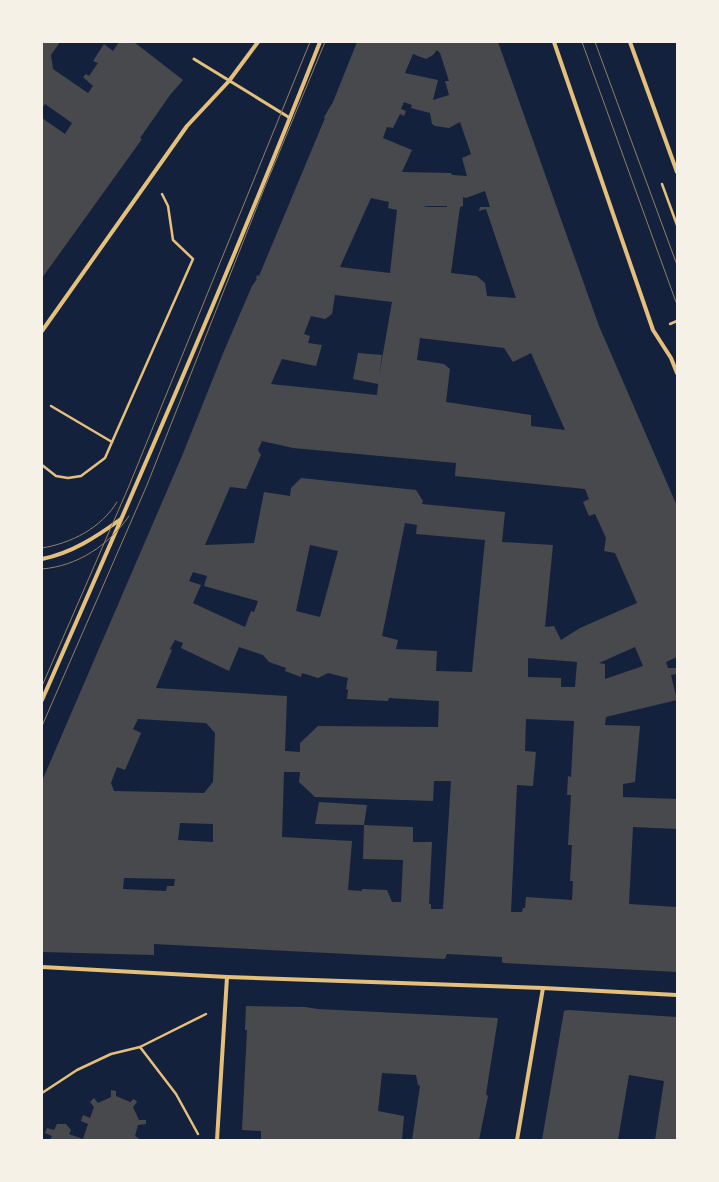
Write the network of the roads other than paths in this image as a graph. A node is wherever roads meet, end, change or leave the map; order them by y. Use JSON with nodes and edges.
{"nodes":[{"id":1,"x":258,"y":42,"type":"edge"},
{"id":2,"x":320,"y":42,"type":"edge"},
{"id":3,"x":630,"y":42,"type":"edge"},
{"id":4,"x":554,"y":43,"type":"edge"},
{"id":5,"x":194,"y":59,"type":"dead end"},
{"id":6,"x":229,"y":81,"type":"junction"},
{"id":7,"x":290,"y":118,"type":"junction"},
{"id":8,"x":677,"y":172,"type":"edge"},
{"id":9,"x":42,"y":331,"type":"edge"},
{"id":10,"x":677,"y":373,"type":"edge"},
{"id":11,"x":122,"y":517,"type":"junction"},
{"id":12,"x":42,"y":559,"type":"edge"},
{"id":13,"x":42,"y":700,"type":"edge"},
{"id":14,"x":42,"y":966,"type":"edge"},
{"id":15,"x":227,"y":977,"type":"junction"},
{"id":16,"x":543,"y":988,"type":"junction"},
{"id":17,"x":677,"y":995,"type":"edge"},
{"id":18,"x":218,"y":1140,"type":"edge"},
{"id":19,"x":517,"y":1140,"type":"edge"}],
"edges":[{"from":1,"to":6,"type":"street"},
{"from":2,"to":7,"type":"street"},
{"from":3,"to":8,"type":"street"},
{"from":4,"to":10,"type":"street"},
{"from":5,"to":6,"type":"lane"},
{"from":6,"to":7,"type":"lane"},
{"from":6,"to":9,"type":"street"},
{"from":7,"to":11,"type":"street"},
{"from":11,"to":12,"type":"street"},
{"from":11,"to":13,"type":"street"},
{"from":14,"to":15,"type":"street"},
{"from":15,"to":16,"type":"street"},
{"from":15,"to":18,"type":"street"},
{"from":16,"to":17,"type":"street"},
{"from":16,"to":19,"type":"street"}]}
